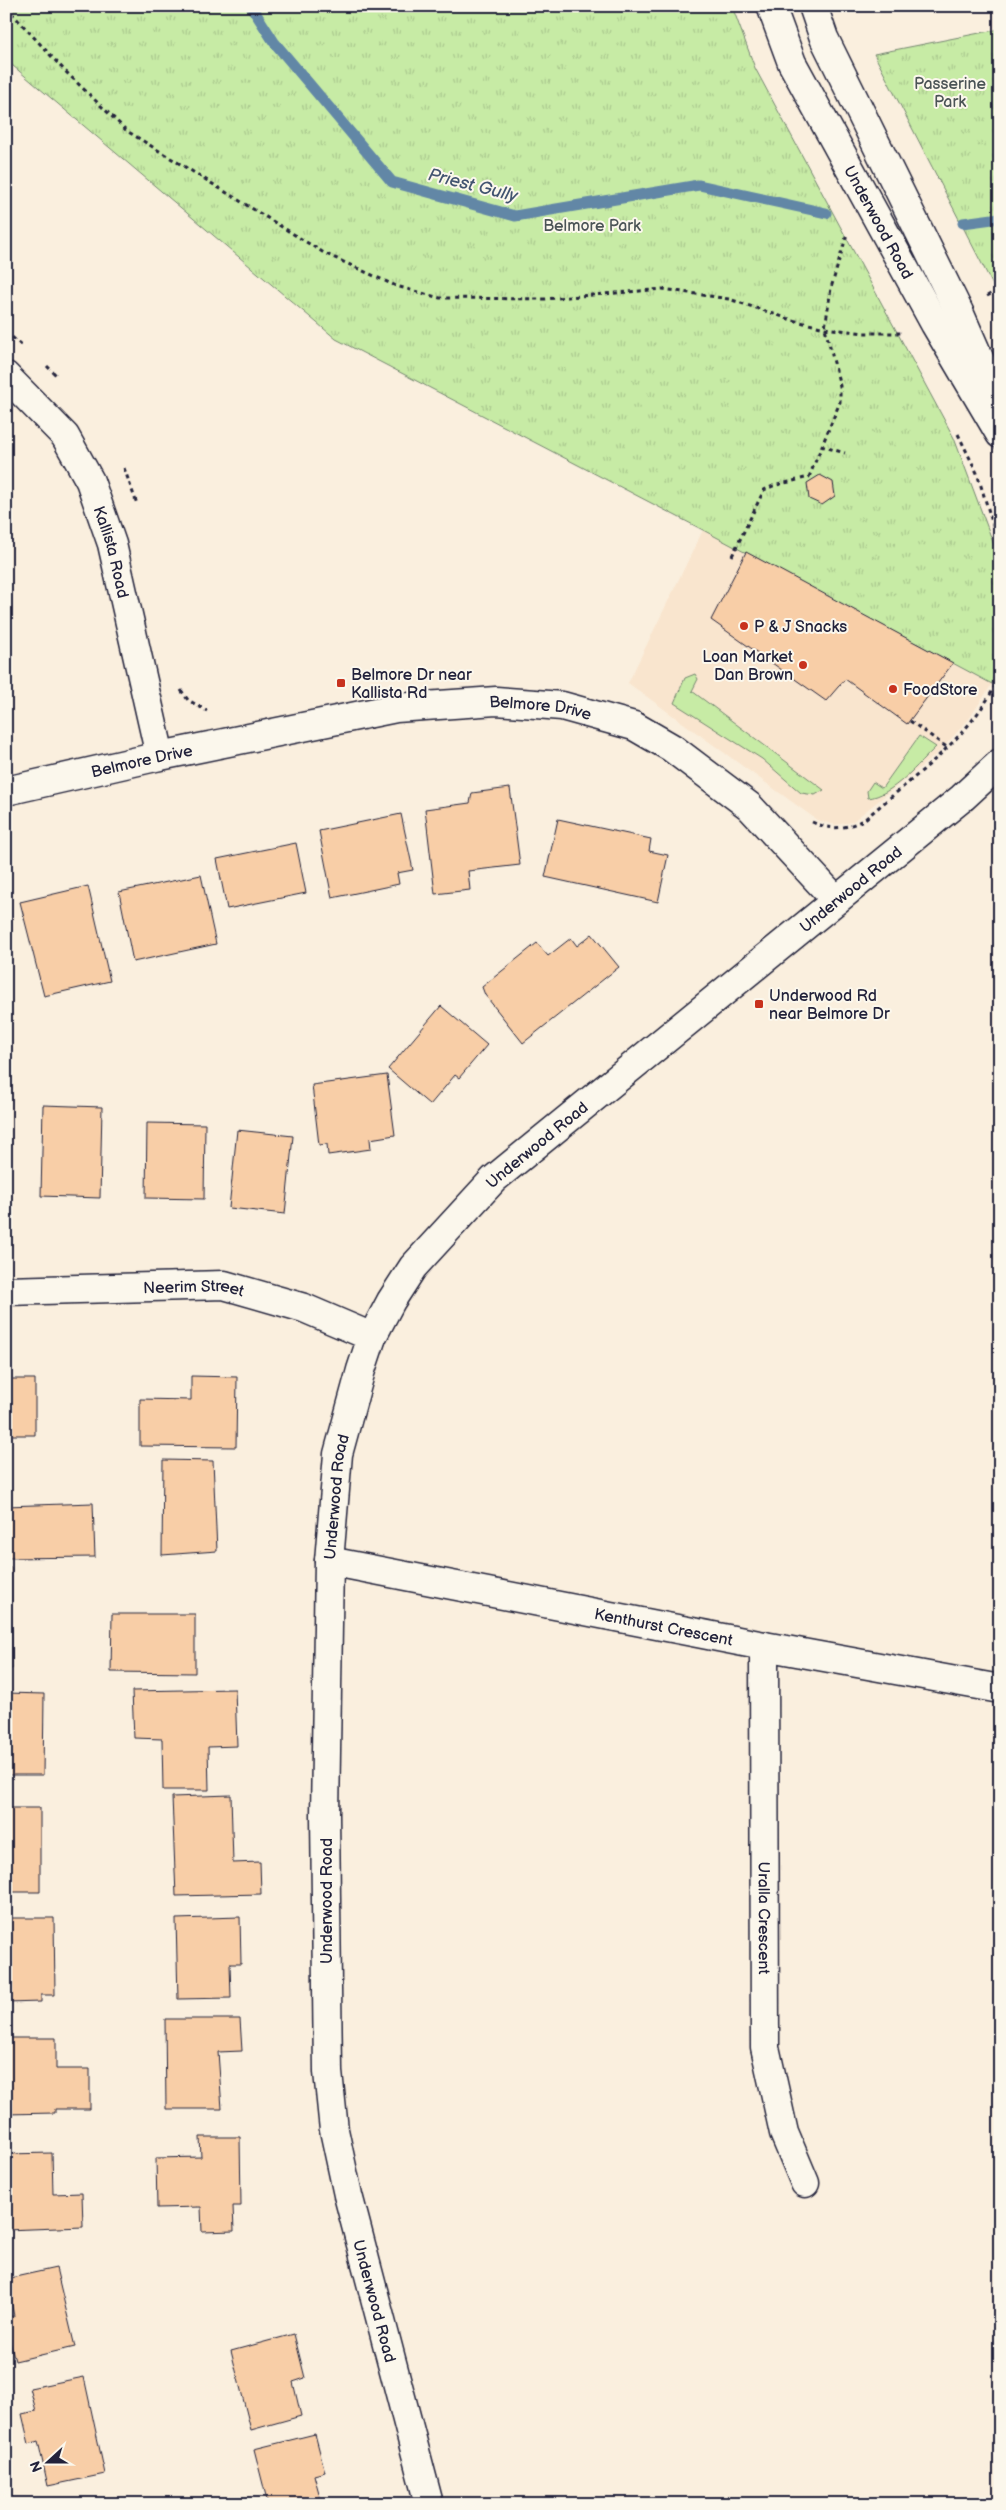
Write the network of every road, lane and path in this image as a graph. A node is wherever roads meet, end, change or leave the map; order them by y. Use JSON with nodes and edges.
{"nodes":[{"id":1,"x":771,"y":6,"type":"edge"},
{"id":2,"x":813,"y":6,"type":"edge"},
{"id":3,"x":6,"y":7,"type":"edge"},
{"id":4,"x":849,"y":229,"type":"dead end"},
{"id":5,"x":825,"y":328,"type":"junction"},
{"id":6,"x":6,"y":332,"type":"edge"},
{"id":7,"x":907,"y":332,"type":"dead end"},
{"id":8,"x":29,"y":351,"type":"dead end"},
{"id":9,"x":44,"y":364,"type":"dead end"},
{"id":10,"x":6,"y":376,"type":"edge"},
{"id":11,"x":62,"y":382,"type":"dead end"},
{"id":12,"x":1000,"y":406,"type":"edge"},
{"id":13,"x":956,"y":430,"type":"dead end"},
{"id":14,"x":1000,"y":434,"type":"edge"},
{"id":15,"x":821,"y":446,"type":"junction"},
{"id":16,"x":845,"y":453,"type":"dead end"},
{"id":17,"x":119,"y":461,"type":"dead end"},
{"id":18,"x":138,"y":509,"type":"dead end"},
{"id":19,"x":1000,"y":548,"type":"edge"},
{"id":20,"x":732,"y":556,"type":"dead end"},
{"id":21,"x":1000,"y":676,"type":"edge"},
{"id":22,"x":178,"y":685,"type":"dead end"},
{"id":23,"x":215,"y":713,"type":"dead end"},
{"id":24,"x":910,"y":720,"type":"dead end"},
{"id":25,"x":948,"y":748,"type":"junction"},
{"id":26,"x":160,"y":756,"type":"junction"},
{"id":27,"x":1000,"y":763,"type":"edge"},
{"id":28,"x":6,"y":791,"type":"edge"},
{"id":29,"x":806,"y":817,"type":"dead end"},
{"id":30,"x":836,"y":900,"type":"junction"},
{"id":31,"x":6,"y":1291,"type":"edge"},
{"id":32,"x":372,"y":1337,"type":"junction"},
{"id":33,"x":329,"y":1561,"type":"junction"},
{"id":34,"x":764,"y":1646,"type":"junction"},
{"id":35,"x":1000,"y":1689,"type":"edge"},
{"id":36,"x":805,"y":2183,"type":"dead end"},
{"id":37,"x":429,"y":2504,"type":"edge"}],
"edges":[{"from":1,"to":14,"type":"street","name":"Underwood Road"},
{"from":2,"to":12,"type":"street","name":"Underwood Road"},
{"from":3,"to":5,"type":"path"},
{"from":4,"to":5,"type":"path"},
{"from":5,"to":7,"type":"path"},
{"from":5,"to":15,"type":"path"},
{"from":6,"to":8,"type":"path"},
{"from":9,"to":11,"type":"path"},
{"from":10,"to":26,"type":"street","name":"Kallista Road"},
{"from":13,"to":19,"type":"path"},
{"from":15,"to":16,"type":"path"},
{"from":15,"to":20,"type":"path"},
{"from":17,"to":18,"type":"path"},
{"from":21,"to":25,"type":"path"},
{"from":22,"to":23,"type":"path"},
{"from":24,"to":25,"type":"path"},
{"from":25,"to":29,"type":"path"},
{"from":26,"to":28,"type":"street","name":"Belmore Drive"},
{"from":26,"to":30,"type":"street","name":"Belmore Drive"},
{"from":27,"to":30,"type":"street","name":"Underwood Road"},
{"from":30,"to":32,"type":"street","name":"Underwood Road"},
{"from":31,"to":32,"type":"street","name":"Neerim Street"},
{"from":32,"to":33,"type":"street","name":"Underwood Road"},
{"from":33,"to":34,"type":"street","name":"Kenthurst Crescent"},
{"from":33,"to":37,"type":"street","name":"Underwood Road"},
{"from":34,"to":35,"type":"street","name":"Kenthurst Crescent"},
{"from":34,"to":36,"type":"street","name":"Uralla Crescent"}]}
